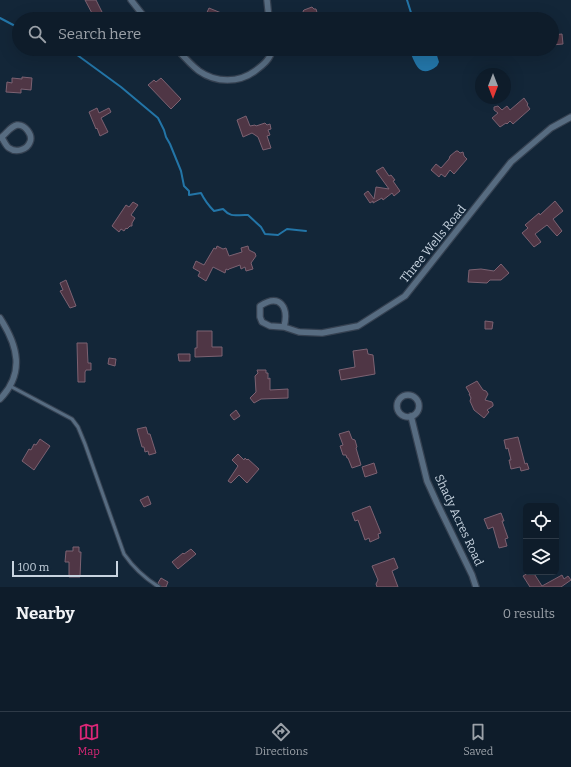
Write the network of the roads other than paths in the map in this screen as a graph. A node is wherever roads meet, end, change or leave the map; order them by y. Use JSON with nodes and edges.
{"nodes":[{"id":1,"x":131,"y":0,"type":"edge"},
{"id":2,"x":267,"y":0,"type":"edge"},
{"id":3,"x":140,"y":12,"type":"edge"},
{"id":4,"x":268,"y":12,"type":"edge"},
{"id":5,"x":184,"y":56,"type":"edge"},
{"id":6,"x":270,"y":56,"type":"edge"},
{"id":7,"x":571,"y":117,"type":"edge"},
{"id":8,"x":1,"y":138,"type":"edge"},
{"id":9,"x":0,"y":318,"type":"edge"},
{"id":10,"x":284,"y":327,"type":"junction"},
{"id":11,"x":10,"y":386,"type":"junction"},
{"id":12,"x":0,"y":399,"type":"edge"},
{"id":13,"x":411,"y":416,"type":"dead end"},
{"id":14,"x":159,"y":587,"type":"edge"},
{"id":15,"x":476,"y":587,"type":"edge"}],
"edges":[{"from":1,"to":3,"type":"street"},
{"from":2,"to":4,"type":"street"},
{"from":5,"to":6,"type":"street"},
{"from":7,"to":10,"type":"street","name":"Three Wells Road"},
{"from":8,"to":8,"type":"street"},
{"from":9,"to":11,"type":"street"},
{"from":10,"to":10,"type":"street","name":"Three Wells Road"},
{"from":11,"to":12,"type":"street"},
{"from":11,"to":14,"type":"lane"},
{"from":13,"to":15,"type":"street","name":"Shady Acres Road"}]}
